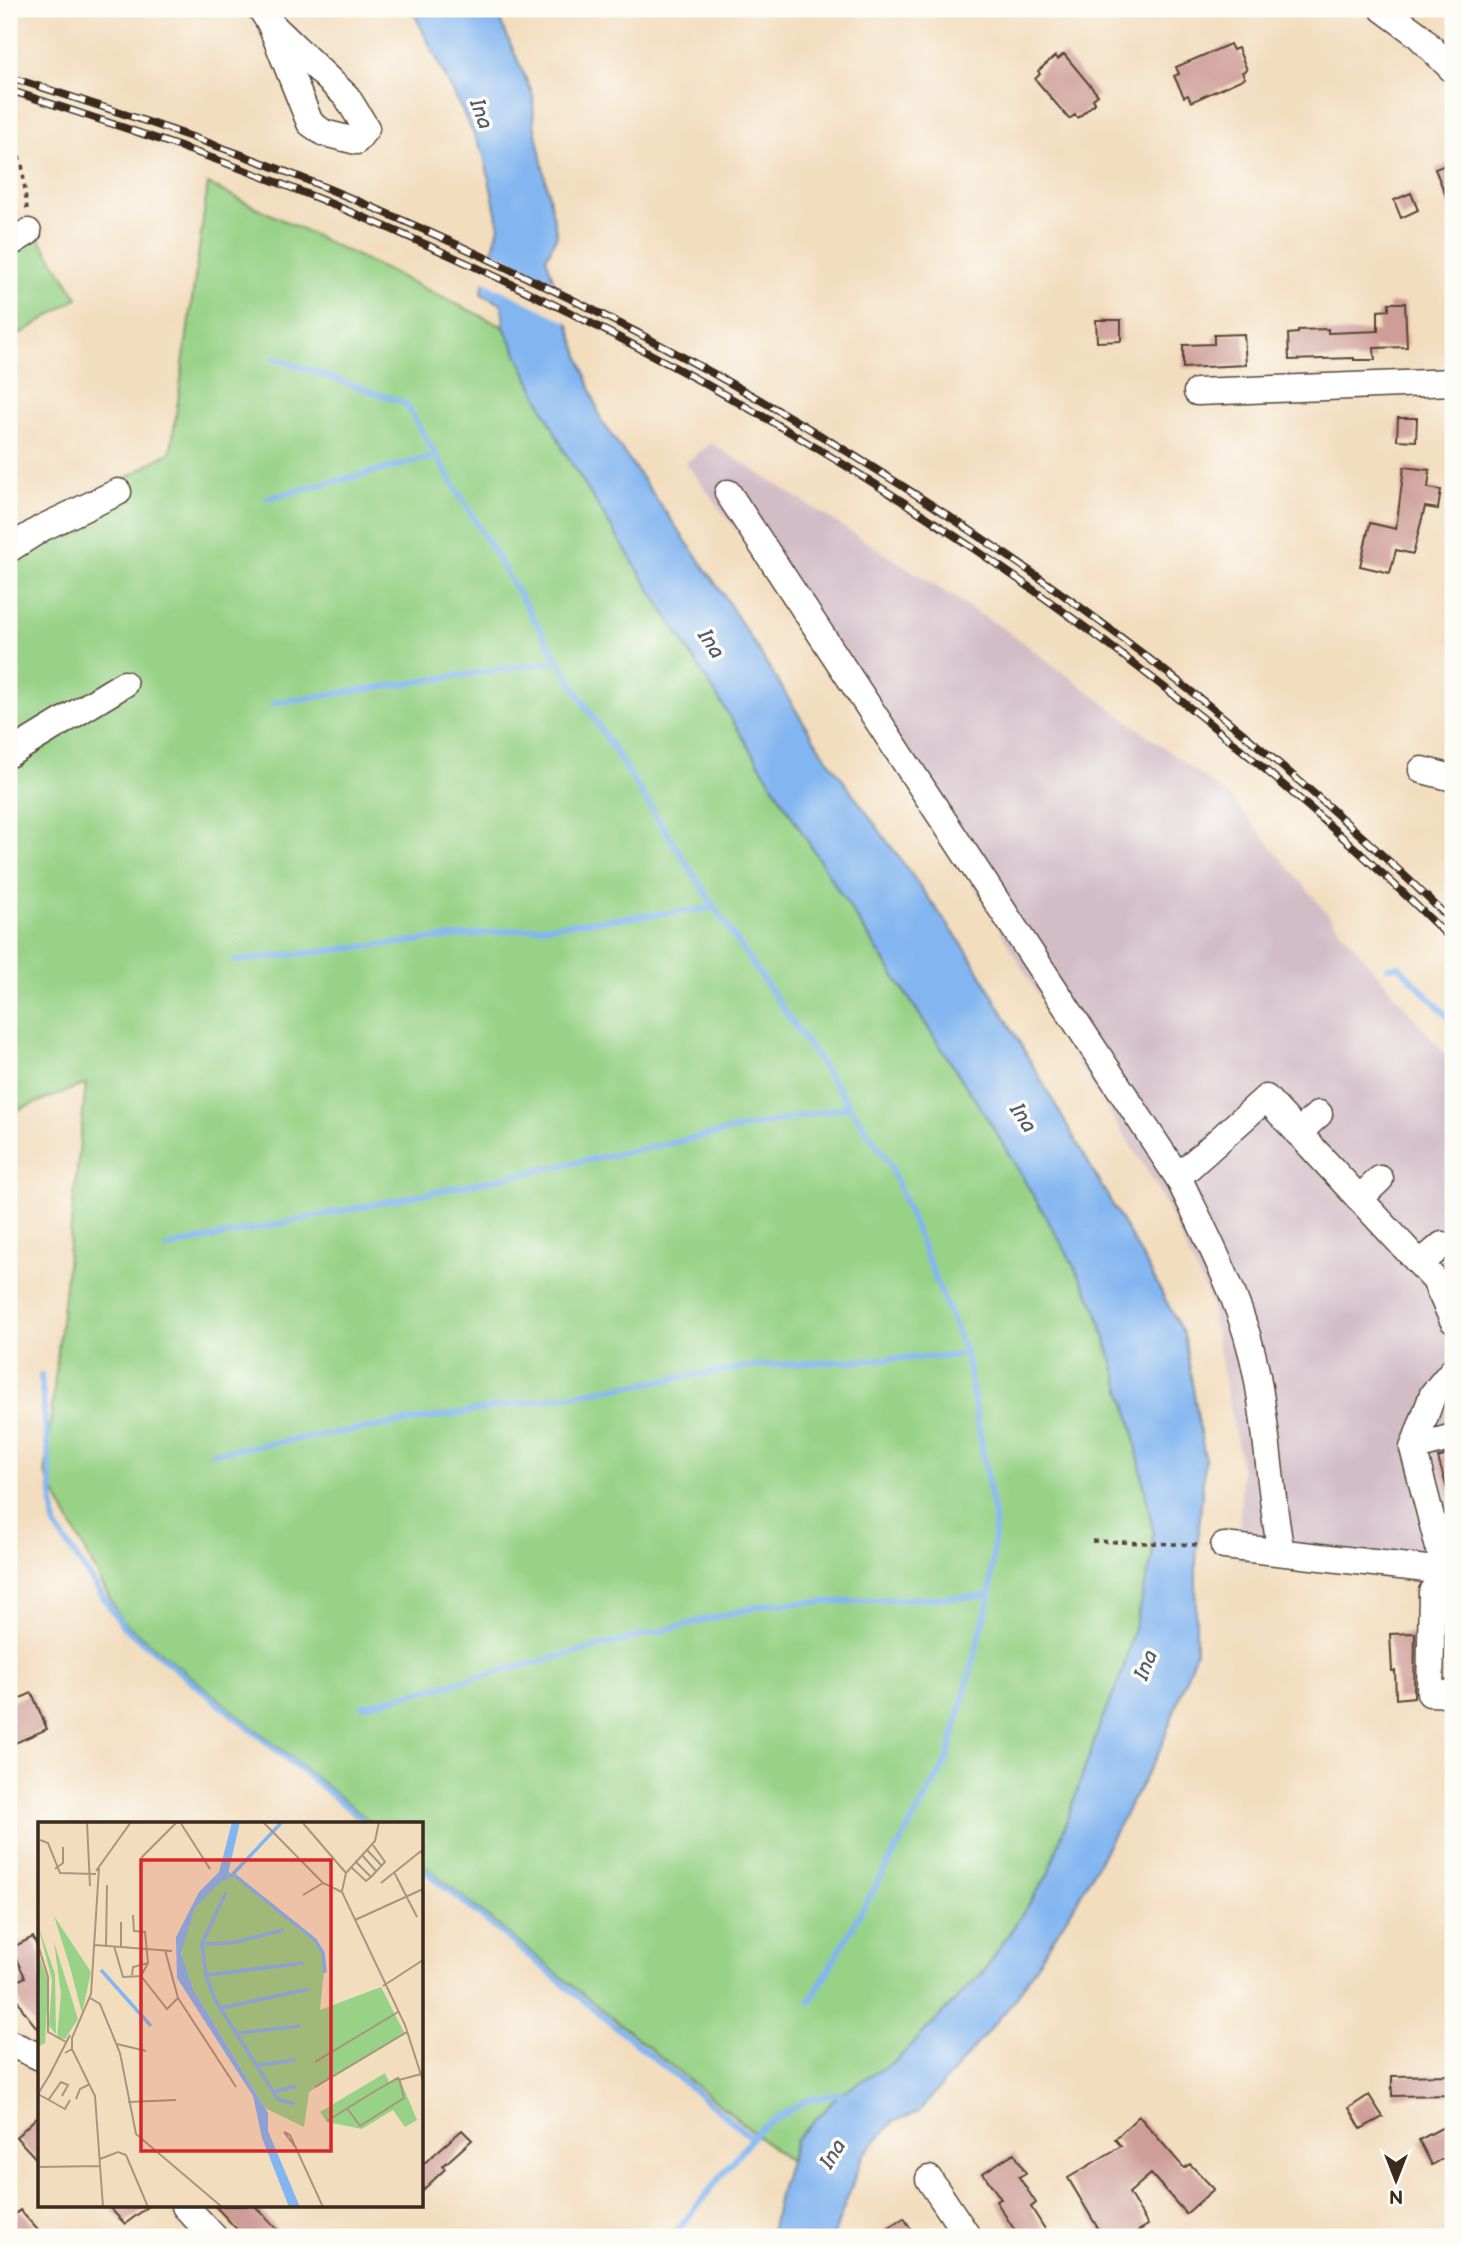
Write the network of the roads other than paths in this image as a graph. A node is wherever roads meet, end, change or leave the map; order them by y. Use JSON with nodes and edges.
{"nodes":[{"id":1,"x":1383,"y":9,"type":"edge"},
{"id":2,"x":1453,"y":70,"type":"edge"},
{"id":3,"x":1453,"y":382,"type":"edge"},
{"id":4,"x":1197,"y":392,"type":"dead end"},
{"id":5,"x":118,"y":492,"type":"dead end"},
{"id":6,"x":728,"y":493,"type":"dead end"},
{"id":7,"x":9,"y":548,"type":"edge"},
{"id":8,"x":124,"y":684,"type":"dead end"},
{"id":9,"x":9,"y":754,"type":"edge"},
{"id":10,"x":1422,"y":771,"type":"dead end"},
{"id":11,"x":1453,"y":778,"type":"edge"},
{"id":12,"x":1319,"y":1114,"type":"dead end"},
{"id":13,"x":1298,"y":1133,"type":"junction"},
{"id":14,"x":1178,"y":1177,"type":"junction"},
{"id":15,"x":1380,"y":1179,"type":"dead end"},
{"id":16,"x":1359,"y":1199,"type":"junction"},
{"id":17,"x":1442,"y":1245,"type":"dead end"},
{"id":18,"x":1420,"y":1264,"type":"junction"},
{"id":19,"x":1453,"y":1320,"type":"edge"},
{"id":20,"x":1453,"y":1370,"type":"edge"},
{"id":21,"x":1453,"y":1437,"type":"edge"},
{"id":22,"x":1413,"y":1448,"type":"junction"},
{"id":23,"x":1224,"y":1546,"type":"road end"},
{"id":24,"x":1280,"y":1552,"type":"junction"},
{"id":25,"x":1449,"y":1572,"type":"edge"},
{"id":26,"x":1453,"y":1694,"type":"edge"},
{"id":27,"x":9,"y":2043,"type":"edge"},
{"id":28,"x":38,"y":2056,"type":"edge"},
{"id":29,"x":929,"y":2179,"type":"dead end"},
{"id":30,"x":187,"y":2208,"type":"edge"},
{"id":31,"x":214,"y":2237,"type":"edge"},
{"id":32,"x":968,"y":2237,"type":"edge"}],
"edges":[{"from":1,"to":2,"type":"street"},
{"from":3,"to":4,"type":"street"},
{"from":5,"to":7,"type":"street"},
{"from":6,"to":14,"type":"street"},
{"from":8,"to":9,"type":"street"},
{"from":10,"to":11,"type":"street"},
{"from":12,"to":13,"type":"street"},
{"from":13,"to":14,"type":"street"},
{"from":13,"to":16,"type":"street"},
{"from":14,"to":24,"type":"street"},
{"from":15,"to":16,"type":"street"},
{"from":16,"to":18,"type":"street"},
{"from":17,"to":18,"type":"street"},
{"from":18,"to":19,"type":"street"},
{"from":20,"to":22,"type":"street"},
{"from":21,"to":22,"type":"street"},
{"from":22,"to":25,"type":"street"},
{"from":23,"to":24,"type":"street"},
{"from":24,"to":25,"type":"street"},
{"from":25,"to":26,"type":"street"},
{"from":27,"to":28,"type":"street"},
{"from":29,"to":32,"type":"street"},
{"from":30,"to":31,"type":"street"}]}
